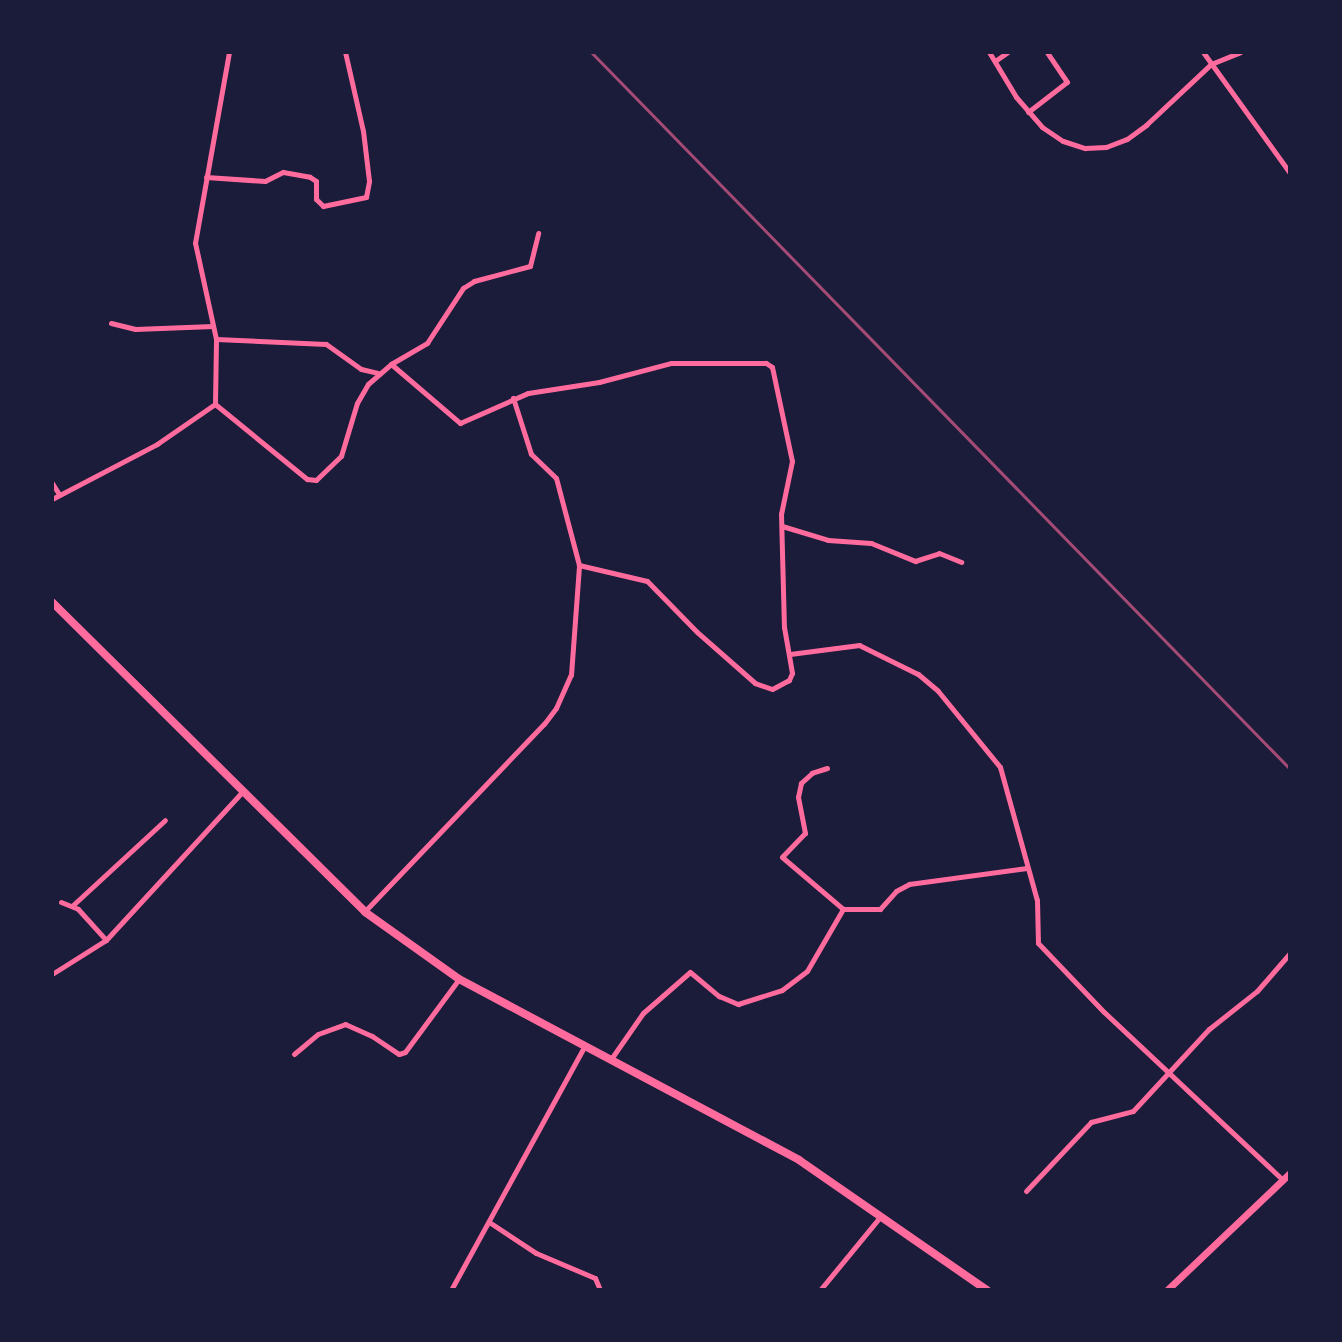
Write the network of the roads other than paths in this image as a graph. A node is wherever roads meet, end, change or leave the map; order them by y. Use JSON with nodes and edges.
{"nodes":[{"id":1,"x":229,"y":52,"type":"edge"},
{"id":2,"x":345,"y":52,"type":"edge"},
{"id":3,"x":989,"y":52,"type":"edge"},
{"id":4,"x":1008,"y":52,"type":"edge"},
{"id":5,"x":1047,"y":52,"type":"edge"},
{"id":6,"x":1203,"y":52,"type":"edge"},
{"id":7,"x":1240,"y":52,"type":"edge"},
{"id":8,"x":995,"y":61,"type":"junction"},
{"id":9,"x":1211,"y":64,"type":"junction"},
{"id":10,"x":1028,"y":112,"type":"junction"},
{"id":11,"x":1290,"y":173,"type":"edge"},
{"id":12,"x":206,"y":177,"type":"junction"},
{"id":13,"x":538,"y":233,"type":"dead end"},
{"id":14,"x":111,"y":323,"type":"dead end"},
{"id":15,"x":213,"y":326,"type":"junction"},
{"id":16,"x":216,"y":339,"type":"junction"},
{"id":17,"x":391,"y":364,"type":"junction"},
{"id":18,"x":378,"y":373,"type":"junction"},
{"id":19,"x":513,"y":398,"type":"junction"},
{"id":20,"x":215,"y":404,"type":"junction"},
{"id":21,"x":52,"y":483,"type":"edge"},
{"id":22,"x":59,"y":494,"type":"junction"},
{"id":23,"x":52,"y":499,"type":"edge"},
{"id":24,"x":782,"y":526,"type":"junction"},
{"id":25,"x":961,"y":562,"type":"dead end"},
{"id":26,"x":579,"y":565,"type":"junction"},
{"id":27,"x":52,"y":602,"type":"edge"},
{"id":28,"x":790,"y":654,"type":"junction"},
{"id":29,"x":827,"y":768,"type":"dead end"},
{"id":30,"x":242,"y":792,"type":"junction"},
{"id":31,"x":165,"y":820,"type":"dead end"},
{"id":32,"x":1027,"y":868,"type":"junction"},
{"id":33,"x":61,"y":902,"type":"dead end"},
{"id":34,"x":73,"y":905,"type":"junction"},
{"id":35,"x":843,"y":909,"type":"junction"},
{"id":36,"x":365,"y":912,"type":"junction"},
{"id":37,"x":106,"y":940,"type":"junction"},
{"id":38,"x":1290,"y":953,"type":"edge"},
{"id":39,"x":52,"y":974,"type":"edge"},
{"id":40,"x":459,"y":979,"type":"junction"},
{"id":41,"x":584,"y":1047,"type":"junction"},
{"id":42,"x":294,"y":1054,"type":"dead end"},
{"id":43,"x":611,"y":1059,"type":"junction"},
{"id":44,"x":1169,"y":1072,"type":"junction"},
{"id":45,"x":1290,"y":1173,"type":"edge"},
{"id":46,"x":1283,"y":1180,"type":"junction"},
{"id":47,"x":1026,"y":1191,"type":"dead end"},
{"id":48,"x":881,"y":1216,"type":"junction"},
{"id":49,"x":489,"y":1222,"type":"junction"},
{"id":50,"x":451,"y":1290,"type":"edge"},
{"id":51,"x":600,"y":1290,"type":"edge"},
{"id":52,"x":820,"y":1290,"type":"edge"},
{"id":53,"x":987,"y":1290,"type":"edge"},
{"id":54,"x":1167,"y":1290,"type":"edge"}],
"edges":[{"from":1,"to":12,"type":"street"},
{"from":2,"to":12,"type":"street"},
{"from":3,"to":8,"type":"street"},
{"from":4,"to":8,"type":"street"},
{"from":5,"to":10,"type":"street"},
{"from":6,"to":9,"type":"street"},
{"from":7,"to":9,"type":"street"},
{"from":8,"to":10,"type":"street"},
{"from":9,"to":10,"type":"street"},
{"from":9,"to":11,"type":"street"},
{"from":12,"to":15,"type":"street"},
{"from":13,"to":17,"type":"street"},
{"from":14,"to":15,"type":"street"},
{"from":15,"to":16,"type":"street"},
{"from":16,"to":18,"type":"street"},
{"from":16,"to":20,"type":"street"},
{"from":17,"to":18,"type":"street"},
{"from":17,"to":19,"type":"street"},
{"from":18,"to":20,"type":"street"},
{"from":19,"to":24,"type":"street"},
{"from":19,"to":26,"type":"street"},
{"from":20,"to":22,"type":"street"},
{"from":21,"to":22,"type":"street"},
{"from":22,"to":23,"type":"street"},
{"from":24,"to":25,"type":"street"},
{"from":24,"to":28,"type":"street"},
{"from":26,"to":28,"type":"street"},
{"from":26,"to":36,"type":"street"},
{"from":27,"to":30,"type":"highway"},
{"from":28,"to":32,"type":"street"},
{"from":29,"to":35,"type":"street"},
{"from":30,"to":36,"type":"highway"},
{"from":30,"to":37,"type":"street"},
{"from":31,"to":34,"type":"street"},
{"from":32,"to":35,"type":"street"},
{"from":32,"to":44,"type":"street"},
{"from":33,"to":34,"type":"street"},
{"from":34,"to":37,"type":"street"},
{"from":35,"to":43,"type":"street"},
{"from":36,"to":40,"type":"highway"},
{"from":37,"to":39,"type":"street"},
{"from":38,"to":44,"type":"street"},
{"from":40,"to":41,"type":"highway"},
{"from":40,"to":42,"type":"street"},
{"from":41,"to":43,"type":"highway"},
{"from":41,"to":49,"type":"street"},
{"from":43,"to":48,"type":"highway"},
{"from":44,"to":46,"type":"street"},
{"from":44,"to":47,"type":"street"},
{"from":45,"to":46,"type":"main road"},
{"from":46,"to":54,"type":"main road"},
{"from":48,"to":52,"type":"street"},
{"from":48,"to":53,"type":"highway"},
{"from":49,"to":50,"type":"street"},
{"from":49,"to":51,"type":"street"}]}
